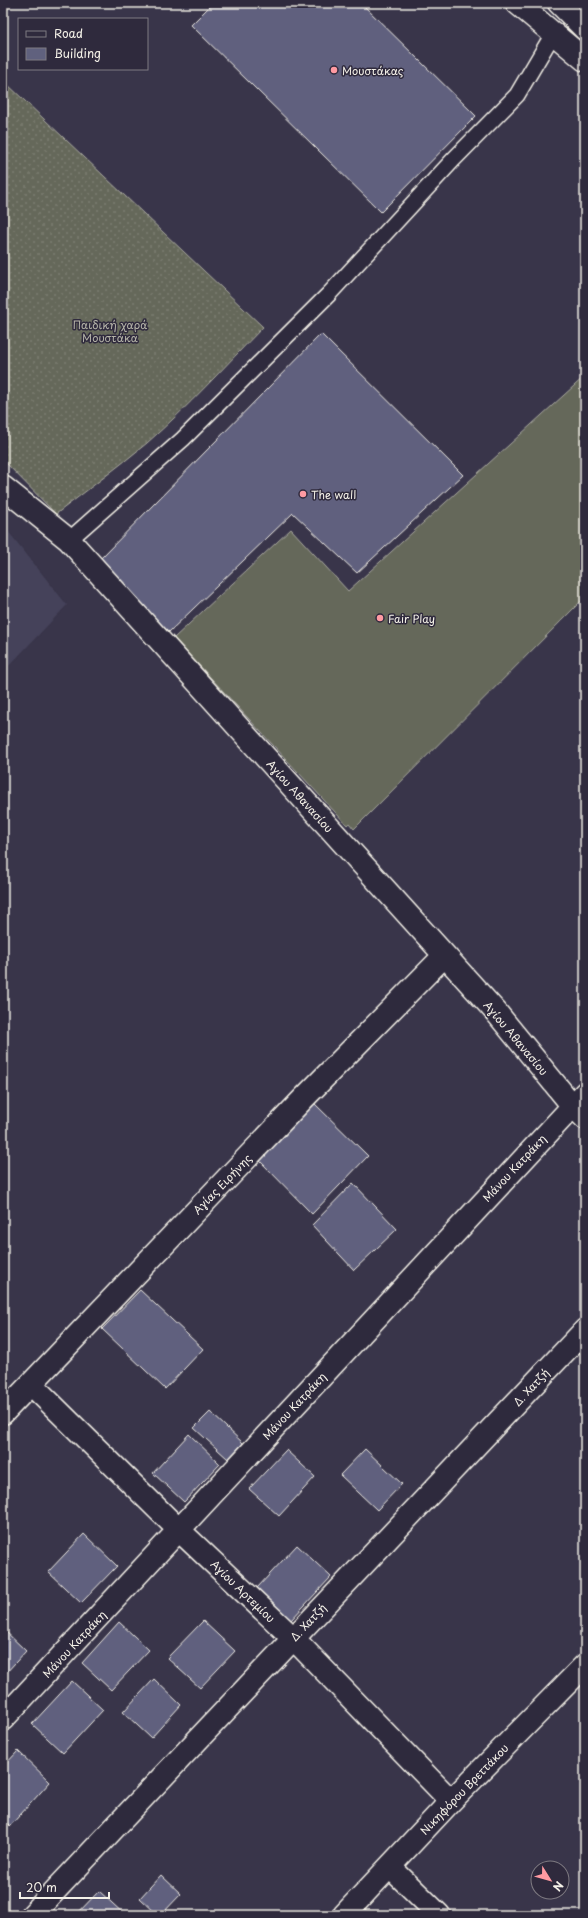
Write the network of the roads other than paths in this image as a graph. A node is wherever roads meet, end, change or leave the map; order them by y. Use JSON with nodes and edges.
{"nodes":[{"id":1,"x":517,"y":3,"type":"edge"},
{"id":2,"x":559,"y":3,"type":"edge"},
{"id":3,"x":585,"y":29,"type":"edge"},
{"id":4,"x":553,"y":34,"type":"junction"},
{"id":5,"x":585,"y":60,"type":"edge"},
{"id":6,"x":3,"y":487,"type":"edge"},
{"id":7,"x":69,"y":540,"type":"junction"},
{"id":8,"x":444,"y":956,"type":"junction"},
{"id":9,"x":581,"y":1105,"type":"edge"},
{"id":10,"x":585,"y":1330,"type":"edge"},
{"id":11,"x":32,"y":1384,"type":"junction"},
{"id":12,"x":3,"y":1413,"type":"edge"},
{"id":13,"x":180,"y":1531,"type":"junction"},
{"id":14,"x":293,"y":1638,"type":"junction"},
{"id":15,"x":585,"y":1665,"type":"edge"},
{"id":16,"x":3,"y":1719,"type":"edge"},
{"id":17,"x":452,"y":1801,"type":"junction"},
{"id":18,"x":390,"y":1867,"type":"junction"},
{"id":19,"x":32,"y":1915,"type":"edge"},
{"id":20,"x":344,"y":1915,"type":"edge"},
{"id":21,"x":438,"y":1915,"type":"edge"}],
"edges":[{"from":1,"to":4,"type":"street"},
{"from":2,"to":3,"type":"street"},
{"from":4,"to":5,"type":"street"},
{"from":4,"to":7,"type":"lane"},
{"from":6,"to":7,"type":"street","name":"Αγίου Αθανασίου"},
{"from":7,"to":8,"type":"street","name":"Αγίου Αθανασίου"},
{"from":8,"to":9,"type":"street","name":"Αγίου Αθανασίου"},
{"from":8,"to":11,"type":"street","name":"Αγίας Ειρήνης"},
{"from":9,"to":13,"type":"street","name":"Μάνου Κατράκη"},
{"from":10,"to":14,"type":"street","name":"Δ. Χατζή"},
{"from":11,"to":12,"type":"street","name":"Αγίας Ειρήνης"},
{"from":11,"to":13,"type":"street","name":"Αγίου Αρτεμίου"},
{"from":13,"to":14,"type":"street","name":"Αγίου Αρτεμίου"},
{"from":13,"to":16,"type":"street","name":"Μάνου Κατράκη"},
{"from":14,"to":17,"type":"street","name":"Αγίου Αρτεμίου"},
{"from":14,"to":19,"type":"street","name":"Δ. Χατζή"},
{"from":15,"to":17,"type":"street","name":"Νικηφόρου Βρεττάκου"},
{"from":17,"to":18,"type":"street","name":"Νικηφόρου Βρεττάκου"},
{"from":18,"to":20,"type":"street","name":"Νικηφόρου Βρεττάκου"},
{"from":18,"to":21,"type":"street"}]}
